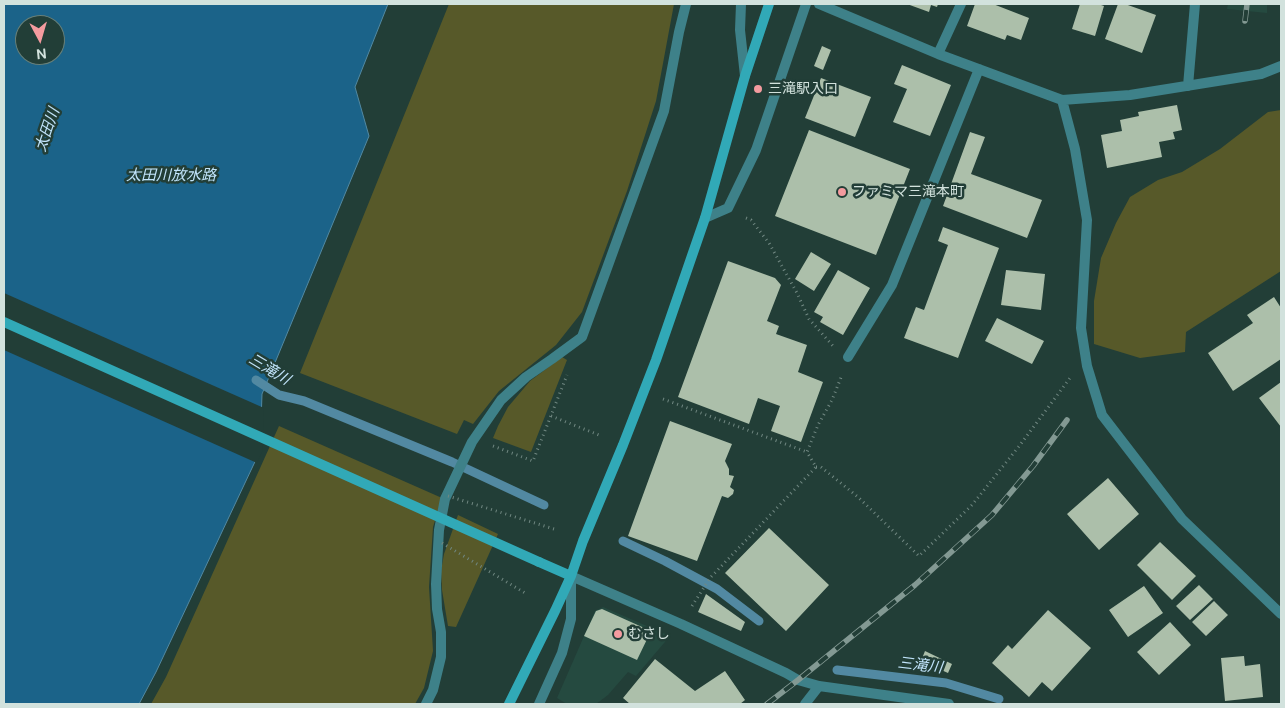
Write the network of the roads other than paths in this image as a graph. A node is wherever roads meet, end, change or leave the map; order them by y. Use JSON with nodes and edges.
{"nodes":[{"id":1,"x":686,"y":4,"type":"edge"},
{"id":2,"x":741,"y":4,"type":"edge"},
{"id":3,"x":769,"y":4,"type":"edge"},
{"id":4,"x":806,"y":4,"type":"edge"},
{"id":5,"x":818,"y":4,"type":"edge"},
{"id":6,"x":961,"y":4,"type":"edge"},
{"id":7,"x":1195,"y":4,"type":"edge"},
{"id":8,"x":938,"y":54,"type":"junction"},
{"id":9,"x":1281,"y":66,"type":"edge"},
{"id":10,"x":979,"y":69,"type":"junction"},
{"id":11,"x":745,"y":76,"type":"junction"},
{"id":12,"x":1188,"y":86,"type":"junction"},
{"id":13,"x":1062,"y":100,"type":"junction"},
{"id":14,"x":705,"y":218,"type":"junction"},
{"id":15,"x":4,"y":322,"type":"edge"},
{"id":16,"x":848,"y":357,"type":"road end"},
{"id":17,"x":571,"y":576,"type":"junction"},
{"id":18,"x":1281,"y":614,"type":"edge"},
{"id":19,"x":819,"y":686,"type":"junction"},
{"id":20,"x":426,"y":704,"type":"edge"},
{"id":21,"x":509,"y":704,"type":"edge"},
{"id":22,"x":539,"y":704,"type":"edge"},
{"id":23,"x":805,"y":704,"type":"edge"},
{"id":24,"x":949,"y":704,"type":"edge"}],
"edges":[{"from":1,"to":20,"type":"street"},
{"from":2,"to":11,"type":"street"},
{"from":3,"to":11,"type":"street"},
{"from":4,"to":14,"type":"street"},
{"from":5,"to":8,"type":"street"},
{"from":6,"to":8,"type":"street"},
{"from":7,"to":12,"type":"street"},
{"from":8,"to":10,"type":"street"},
{"from":9,"to":12,"type":"street"},
{"from":10,"to":13,"type":"street"},
{"from":10,"to":16,"type":"street"},
{"from":11,"to":14,"type":"street"},
{"from":12,"to":13,"type":"street"},
{"from":13,"to":18,"type":"street"},
{"from":14,"to":17,"type":"street"},
{"from":15,"to":17,"type":"street","bridge":true},
{"from":17,"to":19,"type":"street"},
{"from":17,"to":21,"type":"street"},
{"from":17,"to":22,"type":"street"},
{"from":19,"to":23,"type":"street"},
{"from":19,"to":24,"type":"street"}]}
